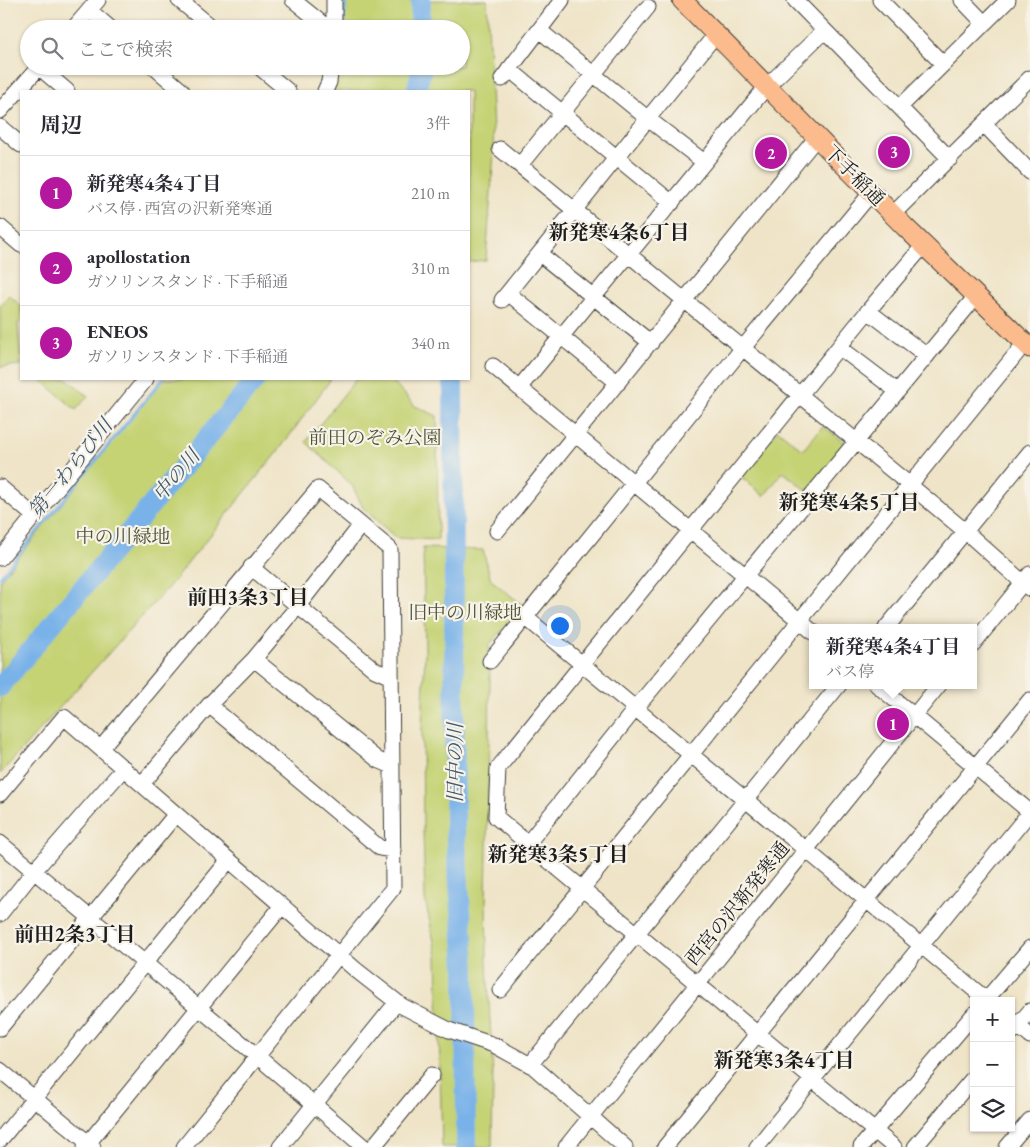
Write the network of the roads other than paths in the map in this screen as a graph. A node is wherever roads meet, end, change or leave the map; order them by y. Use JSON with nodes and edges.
{"nodes":[{"id":1,"x":179,"y":0,"type":"edge"},
{"id":2,"x":293,"y":0,"type":"edge"},
{"id":3,"x":334,"y":0,"type":"edge"},
{"id":4,"x":562,"y":0,"type":"edge"},
{"id":5,"x":682,"y":0,"type":"edge"},
{"id":6,"x":795,"y":0,"type":"edge"},
{"id":7,"x":880,"y":0,"type":"edge"},
{"id":8,"x":962,"y":0,"type":"edge"},
{"id":9,"x":1008,"y":0,"type":"edge"},
{"id":10,"x":647,"y":2,"type":"edge"},
{"id":11,"x":94,"y":5,"type":"edge"},
{"id":12,"x":81,"y":20,"type":"edge"},
{"id":13,"x":105,"y":20,"type":"edge"},
{"id":14,"x":203,"y":20,"type":"edge"},
{"id":15,"x":318,"y":20,"type":"edge"},
{"id":16,"x":334,"y":20,"type":"edge"},
{"id":17,"x":984,"y":23,"type":"junction"},
{"id":18,"x":539,"y":30,"type":"junction"},
{"id":19,"x":824,"y":31,"type":"junction"},
{"id":20,"x":716,"y":34,"type":"junction"},
{"id":21,"x":942,"y":64,"type":"junction"},
{"id":22,"x":594,"y":74,"type":"junction"},
{"id":23,"x":32,"y":75,"type":"edge"},
{"id":24,"x":48,"y":75,"type":"edge"},
{"id":25,"x":163,"y":75,"type":"edge"},
{"id":26,"x":269,"y":75,"type":"edge"},
{"id":27,"x":330,"y":75,"type":"edge"},
{"id":28,"x":1030,"y":78,"type":"edge"},
{"id":29,"x":768,"y":86,"type":"junction"},
{"id":30,"x":66,"y":90,"type":"edge"},
{"id":31,"x":181,"y":90,"type":"edge"},
{"id":32,"x":287,"y":90,"type":"edge"},
{"id":33,"x":325,"y":90,"type":"edge"},
{"id":34,"x":900,"y":106,"type":"junction"},
{"id":35,"x":0,"y":111,"type":"edge"},
{"id":36,"x":563,"y":113,"type":"junction"},
{"id":37,"x":647,"y":118,"type":"junction"},
{"id":38,"x":984,"y":124,"type":"junction"},
{"id":39,"x":0,"y":127,"type":"edge"},
{"id":40,"x":818,"y":137,"type":"junction"},
{"id":41,"x":20,"y":144,"type":"edge"},
{"id":42,"x":500,"y":149,"type":"dead end"},
{"id":43,"x":617,"y":157,"type":"junction"},
{"id":44,"x":950,"y":159,"type":"junction"},
{"id":45,"x":704,"y":162,"type":"junction"},
{"id":46,"x":520,"y":165,"type":"junction"},
{"id":47,"x":1030,"y":172,"type":"edge"},
{"id":48,"x":872,"y":192,"type":"junction"},
{"id":49,"x":672,"y":203,"type":"junction"},
{"id":50,"x":575,"y":210,"type":"junction"},
{"id":51,"x":893,"y":214,"type":"junction"},
{"id":52,"x":0,"y":227,"type":"edge"},
{"id":53,"x":20,"y":244,"type":"edge"},
{"id":54,"x":924,"y":245,"type":"junction"},
{"id":55,"x":540,"y":254,"type":"junction"},
{"id":56,"x":629,"y":255,"type":"junction"},
{"id":57,"x":977,"y":295,"type":"junction"},
{"id":58,"x":594,"y":299,"type":"junction"},
{"id":59,"x":684,"y":301,"type":"junction"},
{"id":60,"x":868,"y":311,"type":"junction"},
{"id":61,"x":562,"y":337,"type":"junction"},
{"id":62,"x":650,"y":343,"type":"junction"},
{"id":63,"x":1028,"y":346,"type":"edge"},
{"id":64,"x":839,"y":347,"type":"junction"},
{"id":65,"x":742,"y":349,"type":"junction"},
{"id":66,"x":927,"y":356,"type":"junction"},
{"id":67,"x":492,"y":366,"type":"dead end"},
{"id":68,"x":145,"y":380,"type":"edge"},
{"id":69,"x":618,"y":383,"type":"junction"},
{"id":70,"x":519,"y":388,"type":"junction"},
{"id":71,"x":897,"y":391,"type":"junction"},
{"id":72,"x":801,"y":395,"type":"junction"},
{"id":73,"x":575,"y":435,"type":"junction"},
{"id":74,"x":856,"y":440,"type":"junction"},
{"id":75,"x":1030,"y":452,"type":"edge"},
{"id":76,"x":633,"y":483,"type":"junction"},
{"id":77,"x":911,"y":486,"type":"junction"},
{"id":78,"x":0,"y":487,"type":"edge"},
{"id":79,"x":34,"y":516,"type":"junction"},
{"id":80,"x":361,"y":525,"type":"junction"},
{"id":81,"x":497,"y":531,"type":"dead end"},
{"id":82,"x":690,"y":531,"type":"junction"},
{"id":83,"x":965,"y":531,"type":"junction"},
{"id":84,"x":0,"y":558,"type":"edge"},
{"id":85,"x":251,"y":567,"type":"junction"},
{"id":86,"x":745,"y":576,"type":"junction"},
{"id":87,"x":1027,"y":582,"type":"edge"},
{"id":88,"x":298,"y":606,"type":"junction"},
{"id":89,"x":524,"y":616,"type":"junction"},
{"id":90,"x":800,"y":620,"type":"junction"},
{"id":91,"x":889,"y":624,"type":"edge"},
{"id":92,"x":809,"y":628,"type":"edge"},
{"id":93,"x":977,"y":639,"type":"edge"},
{"id":94,"x":254,"y":658,"type":"junction"},
{"id":95,"x":490,"y":661,"type":"dead end"},
{"id":96,"x":582,"y":665,"type":"junction"},
{"id":97,"x":392,"y":677,"type":"junction"},
{"id":98,"x":836,"y":689,"type":"edge"},
{"id":99,"x":882,"y":689,"type":"edge"},
{"id":100,"x":936,"y":689,"type":"edge"},
{"id":101,"x":1030,"y":700,"type":"edge"},
{"id":102,"x":209,"y":705,"type":"junction"},
{"id":103,"x":636,"y":708,"type":"junction"},
{"id":104,"x":914,"y":717,"type":"junction"},
{"id":105,"x":101,"y":748,"type":"junction"},
{"id":106,"x":692,"y":755,"type":"junction"},
{"id":107,"x":392,"y":766,"type":"junction"},
{"id":108,"x":975,"y":767,"type":"junction"},
{"id":109,"x":124,"y":768,"type":"junction"},
{"id":110,"x":142,"y":784,"type":"junction"},
{"id":111,"x":0,"y":794,"type":"edge"},
{"id":112,"x":746,"y":800,"type":"junction"},
{"id":113,"x":1030,"y":812,"type":"edge"},
{"id":114,"x":176,"y":814,"type":"junction"},
{"id":115,"x":0,"y":843,"type":"edge"},
{"id":116,"x":528,"y":843,"type":"junction"},
{"id":117,"x":393,"y":850,"type":"junction"},
{"id":118,"x":806,"y":850,"type":"junction"},
{"id":119,"x":229,"y":860,"type":"junction"},
{"id":120,"x":34,"y":871,"type":"junction"},
{"id":121,"x":582,"y":888,"type":"junction"},
{"id":122,"x":867,"y":901,"type":"junction"},
{"id":123,"x":282,"y":906,"type":"junction"},
{"id":124,"x":0,"y":914,"type":"edge"},
{"id":125,"x":90,"y":917,"type":"junction"},
{"id":126,"x":637,"y":934,"type":"junction"},
{"id":127,"x":922,"y":945,"type":"junction"},
{"id":128,"x":1030,"y":948,"type":"edge"},
{"id":129,"x":339,"y":955,"type":"junction"},
{"id":130,"x":145,"y":963,"type":"junction"},
{"id":131,"x":697,"y":984,"type":"junction"},
{"id":132,"x":500,"y":990,"type":"dead end"},
{"id":133,"x":983,"y":997,"type":"edge"},
{"id":134,"x":989,"y":997,"type":"edge"},
{"id":135,"x":397,"y":1002,"type":"junction"},
{"id":136,"x":198,"y":1007,"type":"junction"},
{"id":137,"x":1030,"y":1011,"type":"edge"},
{"id":138,"x":970,"y":1019,"type":"edge"},
{"id":139,"x":1015,"y":1024,"type":"edge"},
{"id":140,"x":1015,"y":1027,"type":"edge"},
{"id":141,"x":0,"y":1028,"type":"edge"},
{"id":142,"x":758,"y":1034,"type":"junction"},
{"id":143,"x":1030,"y":1036,"type":"edge"},
{"id":144,"x":257,"y":1056,"type":"junction"},
{"id":145,"x":530,"y":1065,"type":"junction"},
{"id":146,"x":0,"y":1070,"type":"edge"},
{"id":147,"x":432,"y":1075,"type":"dead end"},
{"id":148,"x":812,"y":1078,"type":"junction"},
{"id":149,"x":970,"y":1082,"type":"edge"},
{"id":150,"x":34,"y":1098,"type":"junction"},
{"id":151,"x":314,"y":1104,"type":"junction"},
{"id":152,"x":590,"y":1117,"type":"junction"},
{"id":153,"x":1030,"y":1120,"type":"edge"},
{"id":154,"x":875,"y":1131,"type":"junction"},
{"id":155,"x":0,"y":1140,"type":"edge"},
{"id":156,"x":89,"y":1146,"type":"edge"},
{"id":157,"x":184,"y":1147,"type":"edge"},
{"id":158,"x":280,"y":1147,"type":"edge"},
{"id":159,"x":364,"y":1147,"type":"edge"},
{"id":160,"x":372,"y":1147,"type":"edge"},
{"id":161,"x":566,"y":1147,"type":"edge"},
{"id":162,"x":625,"y":1147,"type":"edge"},
{"id":163,"x":665,"y":1147,"type":"edge"},
{"id":164,"x":757,"y":1147,"type":"edge"},
{"id":165,"x":861,"y":1147,"type":"edge"},
{"id":166,"x":894,"y":1147,"type":"edge"},
{"id":167,"x":915,"y":1147,"type":"edge"},
{"id":168,"x":1007,"y":1147,"type":"edge"}],
"edges":[{"from":1,"to":14,"type":"street"},
{"from":2,"to":15,"type":"street"},
{"from":3,"to":16,"type":"street"},
{"from":4,"to":18,"type":"street"},
{"from":5,"to":20,"type":"main road","name":"下手稲通"},
{"from":6,"to":19,"type":"street"},
{"from":7,"to":21,"type":"street"},
{"from":8,"to":17,"type":"street"},
{"from":9,"to":17,"type":"street"},
{"from":10,"to":22,"type":"street"},
{"from":11,"to":12,"type":"street"},
{"from":11,"to":13,"type":"street"},
{"from":17,"to":21,"type":"street"},
{"from":18,"to":22,"type":"street"},
{"from":18,"to":36,"type":"street"},
{"from":19,"to":29,"type":"street"},
{"from":19,"to":34,"type":"street"},
{"from":20,"to":29,"type":"main road","name":"下手稲通"},
{"from":20,"to":37,"type":"street"},
{"from":21,"to":34,"type":"street"},
{"from":22,"to":36,"type":"street"},
{"from":22,"to":37,"type":"street"},
{"from":23,"to":35,"type":"street"},
{"from":24,"to":30,"type":"street"},
{"from":25,"to":31,"type":"street"},
{"from":26,"to":32,"type":"street"},
{"from":27,"to":33,"type":"street"},
{"from":28,"to":38,"type":"street"},
{"from":29,"to":40,"type":"main road","name":"下手稲通"},
{"from":29,"to":45,"type":"street"},
{"from":34,"to":44,"type":"street"},
{"from":36,"to":43,"type":"street"},
{"from":36,"to":46,"type":"street"},
{"from":37,"to":43,"type":"street"},
{"from":37,"to":45,"type":"street"},
{"from":38,"to":44,"type":"street"},
{"from":38,"to":47,"type":"street"},
{"from":39,"to":41,"type":"street"},
{"from":40,"to":48,"type":"main road","name":"下手稲通"},
{"from":40,"to":59,"type":"street"},
{"from":42,"to":46,"type":"street"},
{"from":43,"to":49,"type":"street"},
{"from":43,"to":50,"type":"street"},
{"from":44,"to":51,"type":"street"},
{"from":45,"to":49,"type":"street"},
{"from":46,"to":50,"type":"street"},
{"from":48,"to":51,"type":"main road","name":"下手稲通"},
{"from":48,"to":65,"type":"street"},
{"from":49,"to":56,"type":"street"},
{"from":50,"to":55,"type":"street"},
{"from":50,"to":56,"type":"street"},
{"from":51,"to":54,"type":"main road","name":"下手稲通"},
{"from":52,"to":53,"type":"street"},
{"from":54,"to":57,"type":"main road","name":"下手稲通"},
{"from":54,"to":60,"type":"street"},
{"from":55,"to":58,"type":"street"},
{"from":55,"to":61,"type":"street"},
{"from":56,"to":58,"type":"street"},
{"from":56,"to":59,"type":"street"},
{"from":57,"to":63,"type":"main road","name":"下手稲通"},
{"from":57,"to":66,"type":"street"},
{"from":58,"to":61,"type":"street"},
{"from":58,"to":62,"type":"street"},
{"from":59,"to":62,"type":"street"},
{"from":59,"to":65,"type":"street"},
{"from":60,"to":64,"type":"street"},
{"from":60,"to":66,"type":"street"},
{"from":61,"to":69,"type":"street"},
{"from":61,"to":70,"type":"street"},
{"from":62,"to":69,"type":"street"},
{"from":63,"to":77,"type":"street"},
{"from":64,"to":71,"type":"street"},
{"from":64,"to":72,"type":"street"},
{"from":65,"to":72,"type":"street"},
{"from":65,"to":76,"type":"street"},
{"from":66,"to":71,"type":"street"},
{"from":67,"to":70,"type":"street"},
{"from":68,"to":79,"type":"street"},
{"from":69,"to":73,"type":"street"},
{"from":70,"to":73,"type":"street"},
{"from":71,"to":74,"type":"street"},
{"from":72,"to":74,"type":"street"},
{"from":72,"to":82,"type":"street"},
{"from":73,"to":76,"type":"street"},
{"from":73,"to":81,"type":"street"},
{"from":74,"to":77,"type":"street"},
{"from":74,"to":86,"type":"street"},
{"from":75,"to":83,"type":"street"},
{"from":76,"to":82,"type":"street"},
{"from":76,"to":89,"type":"street"},
{"from":77,"to":83,"type":"street"},
{"from":77,"to":90,"type":"street"},
{"from":78,"to":79,"type":"street"},
{"from":79,"to":84,"type":"street"},
{"from":80,"to":85,"type":"street"},
{"from":80,"to":88,"type":"street"},
{"from":80,"to":97,"type":"street"},
{"from":82,"to":86,"type":"street"},
{"from":82,"to":96,"type":"street"},
{"from":83,"to":87,"type":"street"},
{"from":83,"to":91,"type":"street"},
{"from":85,"to":88,"type":"street"},
{"from":85,"to":105,"type":"street"},
{"from":86,"to":90,"type":"street"},
{"from":86,"to":103,"type":"street"},
{"from":87,"to":93,"type":"street"},
{"from":88,"to":94,"type":"street"},
{"from":88,"to":97,"type":"street"},
{"from":89,"to":95,"type":"street"},
{"from":89,"to":96,"type":"street"},
{"from":90,"to":92,"type":"street"},
{"from":90,"to":106,"type":"street"},
{"from":94,"to":102,"type":"street"},
{"from":94,"to":107,"type":"street"},
{"from":96,"to":103,"type":"street"},
{"from":96,"to":116,"type":"street"},
{"from":97,"to":107,"type":"street"},
{"from":98,"to":112,"type":"street"},
{"from":99,"to":104,"type":"street"},
{"from":100,"to":104,"type":"street","name":"西宮の沢新発寒通"},
{"from":101,"to":108,"type":"street"},
{"from":102,"to":110,"type":"street"},
{"from":102,"to":117,"type":"street"},
{"from":103,"to":106,"type":"street"},
{"from":103,"to":116,"type":"street"},
{"from":104,"to":108,"type":"street"},
{"from":104,"to":118,"type":"street","name":"西宮の沢新発寒通"},
{"from":105,"to":109,"type":"street"},
{"from":105,"to":111,"type":"street"},
{"from":106,"to":112,"type":"street"},
{"from":106,"to":121,"type":"street"},
{"from":107,"to":117,"type":"street"},
{"from":108,"to":113,"type":"street"},
{"from":108,"to":122,"type":"street"},
{"from":109,"to":110,"type":"street"},
{"from":109,"to":120,"type":"street"},
{"from":110,"to":114,"type":"street"},
{"from":112,"to":118,"type":"street"},
{"from":112,"to":126,"type":"street"},
{"from":113,"to":127,"type":"street"},
{"from":114,"to":119,"type":"street"},
{"from":114,"to":125,"type":"street"},
{"from":115,"to":120,"type":"street"},
{"from":116,"to":121,"type":"street"},
{"from":117,"to":129,"type":"street"},
{"from":118,"to":122,"type":"street"},
{"from":118,"to":131,"type":"street","name":"西宮の沢新発寒通"},
{"from":119,"to":123,"type":"street"},
{"from":119,"to":130,"type":"street"},
{"from":120,"to":124,"type":"street"},
{"from":120,"to":125,"type":"street"},
{"from":121,"to":126,"type":"street"},
{"from":121,"to":132,"type":"street"},
{"from":122,"to":127,"type":"street"},
{"from":122,"to":142,"type":"street"},
{"from":123,"to":129,"type":"street"},
{"from":123,"to":136,"type":"street"},
{"from":125,"to":130,"type":"street"},
{"from":125,"to":141,"type":"street"},
{"from":126,"to":131,"type":"street"},
{"from":126,"to":145,"type":"street"},
{"from":127,"to":133,"type":"street"},
{"from":127,"to":148,"type":"street"},
{"from":128,"to":134,"type":"street"},
{"from":129,"to":135,"type":"street"},
{"from":129,"to":144,"type":"street"},
{"from":130,"to":136,"type":"street"},
{"from":130,"to":150,"type":"street"},
{"from":131,"to":142,"type":"street"},
{"from":131,"to":152,"type":"street","name":"西宮の沢新発寒通"},
{"from":135,"to":145,"type":"street"},
{"from":135,"to":151,"type":"street"},
{"from":136,"to":144,"type":"street"},
{"from":136,"to":156,"type":"street"},
{"from":137,"to":139,"type":"street"},
{"from":138,"to":154,"type":"street"},
{"from":140,"to":143,"type":"street"},
{"from":142,"to":148,"type":"street"},
{"from":142,"to":163,"type":"street"},
{"from":144,"to":151,"type":"street"},
{"from":144,"to":157,"type":"street"},
{"from":145,"to":152,"type":"street"},
{"from":146,"to":150,"type":"street"},
{"from":147,"to":160,"type":"street"},
{"from":148,"to":154,"type":"street"},
{"from":148,"to":164,"type":"street"},
{"from":149,"to":167,"type":"street"},
{"from":150,"to":155,"type":"street"},
{"from":150,"to":156,"type":"street"},
{"from":151,"to":158,"type":"street"},
{"from":151,"to":159,"type":"street"},
{"from":152,"to":161,"type":"street","name":"西宮の沢新発寒通"},
{"from":152,"to":162,"type":"street"},
{"from":153,"to":168,"type":"street"},
{"from":154,"to":165,"type":"street"},
{"from":154,"to":166,"type":"street"}]}
